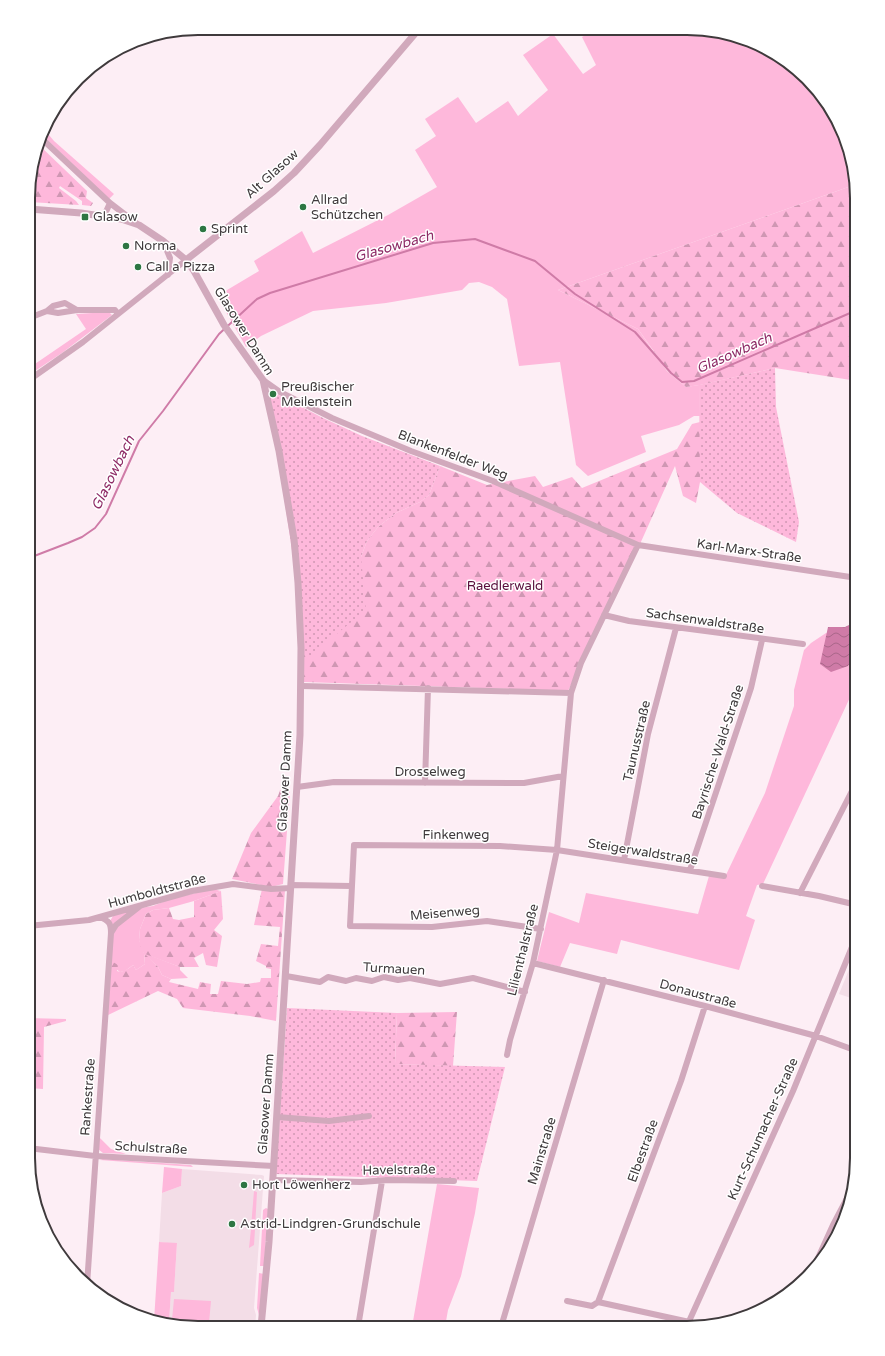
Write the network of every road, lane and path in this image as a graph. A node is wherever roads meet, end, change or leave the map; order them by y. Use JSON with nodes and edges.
{"nodes":[{"id":1,"x":414,"y":35,"type":"edge"},
{"id":2,"x":45,"y":142,"type":"edge"},
{"id":3,"x":110,"y":203,"type":"junction"},
{"id":4,"x":35,"y":210,"type":"edge"},
{"id":5,"x":104,"y":216,"type":"junction"},
{"id":6,"x":139,"y":225,"type":"junction"},
{"id":7,"x":163,"y":241,"type":"junction"},
{"id":8,"x":186,"y":260,"type":"junction"},
{"id":9,"x":168,"y":275,"type":"junction"},
{"id":10,"x":118,"y":314,"type":"junction"},
{"id":11,"x":35,"y":316,"type":"edge"},
{"id":12,"x":35,"y":376,"type":"edge"},
{"id":13,"x":263,"y":380,"type":"junction"},
{"id":14,"x":638,"y":545,"type":"junction"},
{"id":15,"x":850,"y":577,"type":"edge"},
{"id":16,"x":604,"y":615,"type":"junction"},
{"id":17,"x":676,"y":628,"type":"junction"},
{"id":18,"x":762,"y":640,"type":"junction"},
{"id":19,"x":803,"y":644,"type":"dead end"},
{"id":20,"x":302,"y":686,"type":"junction"},
{"id":21,"x":428,"y":688,"type":"junction"},
{"id":22,"x":570,"y":692,"type":"junction"},
{"id":23,"x":563,"y":776,"type":"junction"},
{"id":24,"x":425,"y":783,"type":"junction"},
{"id":25,"x":297,"y":787,"type":"junction"},
{"id":26,"x":850,"y":795,"type":"edge"},
{"id":27,"x":557,"y":850,"type":"junction"},
{"id":28,"x":624,"y":860,"type":"junction"},
{"id":29,"x":690,"y":870,"type":"junction"},
{"id":30,"x":724,"y":876,"type":"dead end"},
{"id":31,"x":291,"y":886,"type":"junction"},
{"id":32,"x":351,"y":886,"type":"junction"},
{"id":33,"x":762,"y":886,"type":"dead end"},
{"id":34,"x":800,"y":893,"type":"junction"},
{"id":35,"x":850,"y":903,"type":"edge"},
{"id":36,"x":142,"y":905,"type":"junction"},
{"id":37,"x":100,"y":917,"type":"junction"},
{"id":38,"x":35,"y":925,"type":"edge"},
{"id":39,"x":541,"y":929,"type":"junction"},
{"id":40,"x":111,"y":933,"type":"junction"},
{"id":41,"x":850,"y":952,"type":"edge"},
{"id":42,"x":533,"y":962,"type":"junction"},
{"id":43,"x":286,"y":976,"type":"junction"},
{"id":44,"x":604,"y":980,"type":"junction"},
{"id":45,"x":525,"y":992,"type":"junction"},
{"id":46,"x":705,"y":1006,"type":"junction"},
{"id":47,"x":816,"y":1036,"type":"junction"},
{"id":48,"x":850,"y":1048,"type":"edge"},
{"id":49,"x":507,"y":1055,"type":"dead end"},
{"id":50,"x":369,"y":1116,"type":"dead end"},
{"id":51,"x":277,"y":1117,"type":"junction"},
{"id":52,"x":35,"y":1149,"type":"edge"},
{"id":53,"x":95,"y":1156,"type":"junction"},
{"id":54,"x":274,"y":1166,"type":"junction"},
{"id":55,"x":273,"y":1180,"type":"junction"},
{"id":56,"x":454,"y":1180,"type":"dead end"},
{"id":57,"x":382,"y":1181,"type":"junction"},
{"id":58,"x":840,"y":1214,"type":"edge"},
{"id":59,"x":822,"y":1250,"type":"edge"},
{"id":60,"x":87,"y":1277,"type":"edge"},
{"id":61,"x":567,"y":1301,"type":"dead end"},
{"id":62,"x":598,"y":1302,"type":"junction"},
{"id":63,"x":262,"y":1321,"type":"edge"},
{"id":64,"x":359,"y":1321,"type":"edge"},
{"id":65,"x":503,"y":1321,"type":"edge"},
{"id":66,"x":672,"y":1321,"type":"edge"},
{"id":67,"x":690,"y":1321,"type":"edge"}],
"edges":[{"from":1,"to":8,"type":"street","name":"Alt Glasow"},
{"from":2,"to":3,"type":"street"},
{"from":3,"to":5,"type":"street"},
{"from":3,"to":6,"type":"street"},
{"from":4,"to":5,"type":"street","name":"Glasower Damm"},
{"from":5,"to":6,"type":"street","name":"Glasower Damm"},
{"from":6,"to":7,"type":"street","name":"Glasower Damm"},
{"from":7,"to":8,"type":"street","name":"Glasower Damm"},
{"from":7,"to":9,"type":"street"},
{"from":8,"to":9,"type":"street","name":"Alt Glasow"},
{"from":8,"to":13,"type":"street","name":"Glasower Damm"},
{"from":9,"to":10,"type":"street","name":"Alt Glasow"},
{"from":10,"to":11,"type":"street"},
{"from":10,"to":12,"type":"street","name":"Alt Glasow"},
{"from":13,"to":14,"type":"street","name":"Blankenfelder Weg"},
{"from":13,"to":20,"type":"street","name":"Glasower Damm"},
{"from":14,"to":15,"type":"street","name":"Karl-Marx-Straße"},
{"from":14,"to":16,"type":"street","name":"Lilienthalstraße"},
{"from":16,"to":17,"type":"street","name":"Sachsenwaldstraße"},
{"from":16,"to":22,"type":"street","name":"Lilienthalstraße"},
{"from":17,"to":18,"type":"street","name":"Sachsenwaldstraße"},
{"from":17,"to":28,"type":"street","name":"Taunusstraße"},
{"from":18,"to":19,"type":"street","name":"Sachsenwaldstraße"},
{"from":18,"to":29,"type":"street","name":"Bayrische-Wald-Straße"},
{"from":20,"to":21,"type":"street"},
{"from":20,"to":25,"type":"street","name":"Glasower Damm"},
{"from":21,"to":22,"type":"street"},
{"from":21,"to":24,"type":"street"},
{"from":22,"to":23,"type":"street","name":"Lilienthalstraße"},
{"from":23,"to":24,"type":"street","name":"Drosselweg"},
{"from":23,"to":27,"type":"street","name":"Lilienthalstraße"},
{"from":24,"to":25,"type":"street","name":"Drosselweg"},
{"from":25,"to":31,"type":"street","name":"Glasower Damm"},
{"from":26,"to":34,"type":"street"},
{"from":27,"to":28,"type":"street","name":"Steigerwaldstraße"},
{"from":27,"to":32,"type":"street","name":"Finkenweg"},
{"from":27,"to":39,"type":"street","name":"Lilienthalstraße"},
{"from":28,"to":29,"type":"street","name":"Steigerwaldstraße"},
{"from":29,"to":30,"type":"street","name":"Steigerwaldstraße"},
{"from":31,"to":32,"type":"street","name":"Humboldtstraße"},
{"from":31,"to":36,"type":"street","name":"Humboldtstraße"},
{"from":31,"to":43,"type":"street","name":"Glasower Damm"},
{"from":32,"to":39,"type":"street","name":"Meisenweg"},
{"from":33,"to":34,"type":"street"},
{"from":34,"to":35,"type":"street"},
{"from":36,"to":37,"type":"street","name":"Humboldtstraße"},
{"from":36,"to":40,"type":"street"},
{"from":37,"to":38,"type":"street","name":"Humboldtstraße"},
{"from":37,"to":40,"type":"street"},
{"from":39,"to":42,"type":"street","name":"Lilienthalstraße"},
{"from":40,"to":53,"type":"street","name":"Rankestraße"},
{"from":41,"to":47,"type":"street","name":"Kurt-Schumacher-Straße"},
{"from":42,"to":44,"type":"street","name":"Donaustraße"},
{"from":42,"to":45,"type":"street","name":"Lilienthalstraße"},
{"from":43,"to":45,"type":"street","name":"Turmauen"},
{"from":43,"to":51,"type":"street","name":"Glasower Damm"},
{"from":44,"to":46,"type":"street","name":"Donaustraße"},
{"from":44,"to":65,"type":"street","name":"Mainstraße"},
{"from":45,"to":49,"type":"street","name":"Lilienthalstraße"},
{"from":46,"to":47,"type":"street","name":"Donaustraße"},
{"from":46,"to":62,"type":"street","name":"Elbestraße"},
{"from":47,"to":48,"type":"street","name":"Donaustraße"},
{"from":47,"to":67,"type":"street","name":"Kurt-Schumacher-Straße"},
{"from":50,"to":51,"type":"street"},
{"from":51,"to":54,"type":"street","name":"Glasower Damm"},
{"from":52,"to":53,"type":"street","name":"Schulstraße"},
{"from":53,"to":54,"type":"street","name":"Schulstraße"},
{"from":53,"to":60,"type":"street","name":"Rankestraße"},
{"from":54,"to":55,"type":"street","name":"Glasower Damm"},
{"from":55,"to":57,"type":"street","name":"Havelstraße"},
{"from":55,"to":63,"type":"street","name":"Glasower Damm"},
{"from":56,"to":57,"type":"street","name":"Havelstraße"},
{"from":57,"to":64,"type":"street"},
{"from":58,"to":59,"type":"street"},
{"from":61,"to":62,"type":"street"},
{"from":62,"to":66,"type":"street"}]}
